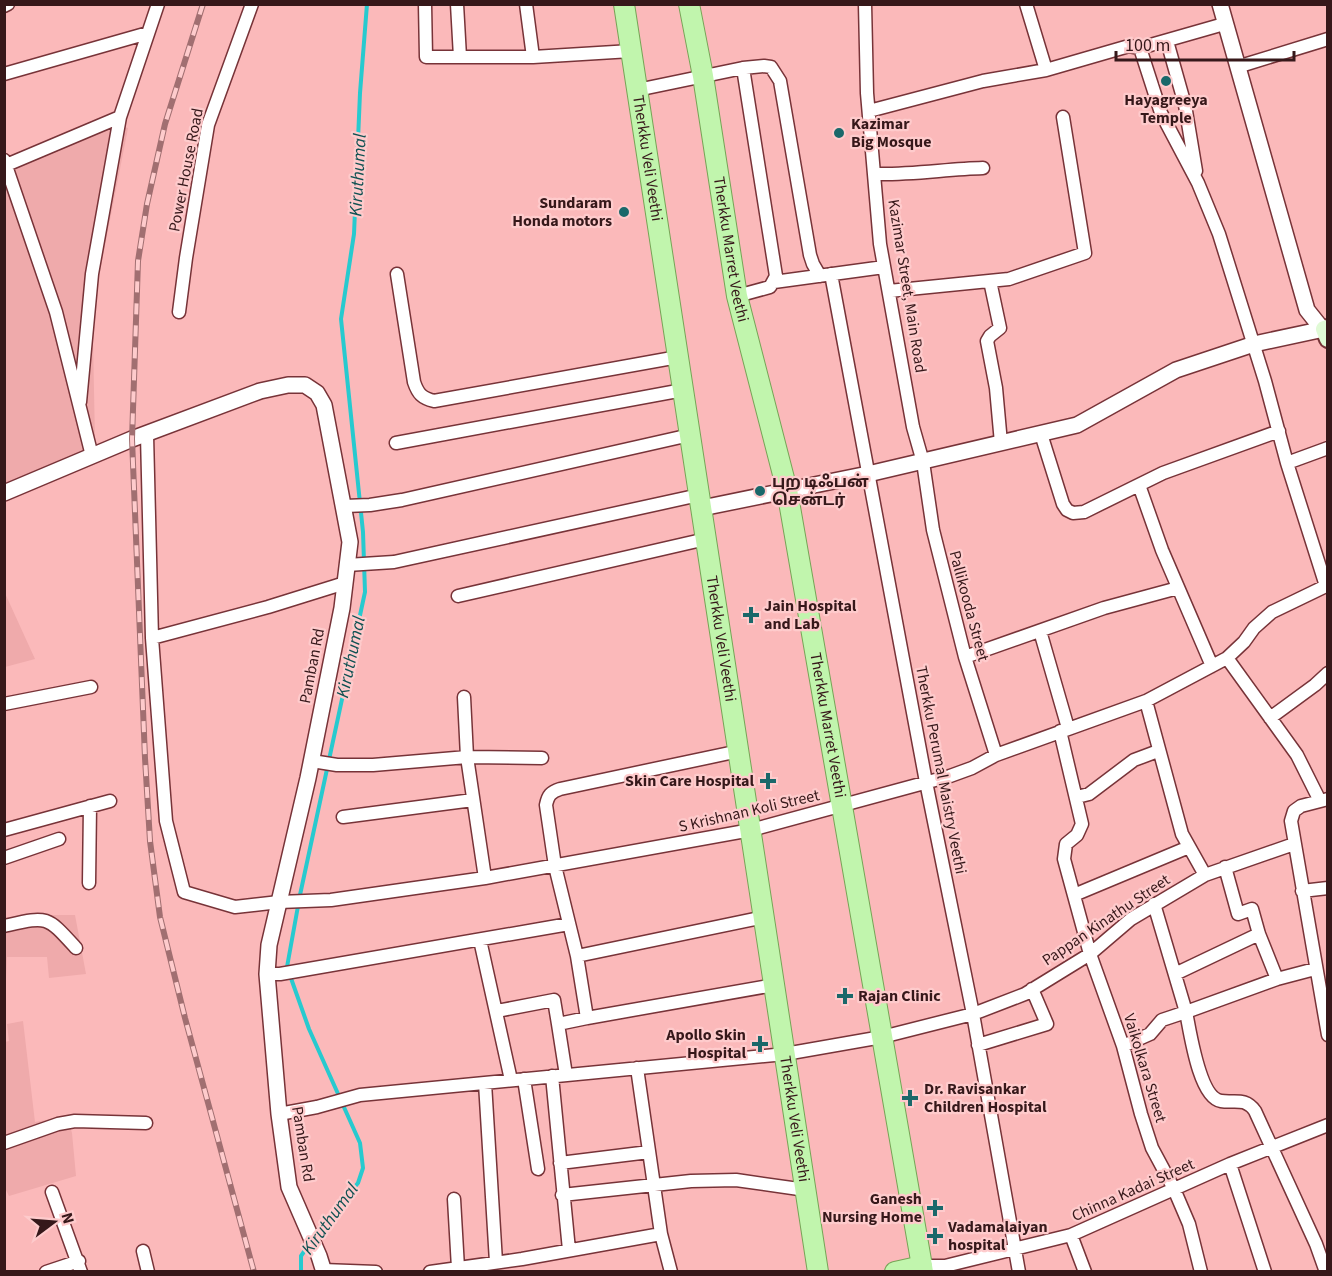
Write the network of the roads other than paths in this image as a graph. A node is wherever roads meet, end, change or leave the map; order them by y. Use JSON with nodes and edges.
{"nodes":[{"id":1,"x":158,"y":4,"type":"edge"},
{"id":2,"x":252,"y":4,"type":"edge"},
{"id":3,"x":425,"y":4,"type":"edge"},
{"id":4,"x":457,"y":4,"type":"edge"},
{"id":5,"x":526,"y":4,"type":"edge"},
{"id":6,"x":624,"y":4,"type":"edge"},
{"id":7,"x":689,"y":4,"type":"edge"},
{"id":8,"x":865,"y":4,"type":"edge"},
{"id":9,"x":1026,"y":4,"type":"edge"},
{"id":10,"x":1220,"y":4,"type":"edge"},
{"id":11,"x":1224,"y":24,"type":"junction"},
{"id":12,"x":148,"y":33,"type":"junction"},
{"id":13,"x":1328,"y":39,"type":"edge"},
{"id":14,"x":1167,"y":41,"type":"junction"},
{"id":15,"x":1140,"y":48,"type":"junction"},
{"id":16,"x":631,"y":51,"type":"junction"},
{"id":17,"x":460,"y":57,"type":"junction"},
{"id":18,"x":533,"y":57,"type":"junction"},
{"id":19,"x":743,"y":68,"type":"junction"},
{"id":20,"x":1236,"y":68,"type":"junction"},
{"id":21,"x":1046,"y":70,"type":"junction"},
{"id":22,"x":4,"y":74,"type":"edge"},
{"id":23,"x":703,"y":76,"type":"junction"},
{"id":24,"x":637,"y":90,"type":"junction"},
{"id":25,"x":869,"y":111,"type":"junction"},
{"id":26,"x":120,"y":117,"type":"junction"},
{"id":27,"x":1063,"y":117,"type":"dead end"},
{"id":28,"x":5,"y":164,"type":"edge"},
{"id":29,"x":983,"y":168,"type":"dead end"},
{"id":30,"x":874,"y":174,"type":"junction"},
{"id":31,"x":1198,"y":183,"type":"junction"},
{"id":32,"x":884,"y":267,"type":"junction"},
{"id":33,"x":397,"y":274,"type":"dead end"},
{"id":34,"x":825,"y":275,"type":"junction"},
{"id":35,"x":990,"y":281,"type":"junction"},
{"id":36,"x":774,"y":282,"type":"junction"},
{"id":37,"x":889,"y":291,"type":"junction"},
{"id":38,"x":737,"y":296,"type":"junction"},
{"id":39,"x":179,"y":312,"type":"dead end"},
{"id":40,"x":1326,"y":332,"type":"edge"},
{"id":41,"x":1254,"y":344,"type":"junction"},
{"id":42,"x":678,"y":357,"type":"junction"},
{"id":43,"x":683,"y":390,"type":"junction"},
{"id":44,"x":80,"y":402,"type":"junction"},
{"id":45,"x":1279,"y":431,"type":"junction"},
{"id":46,"x":1041,"y":434,"type":"junction"},
{"id":47,"x":147,"y":435,"type":"junction"},
{"id":48,"x":690,"y":435,"type":"junction"},
{"id":49,"x":396,"y":443,"type":"dead end"},
{"id":50,"x":1001,"y":443,"type":"junction"},
{"id":51,"x":1328,"y":448,"type":"edge"},
{"id":52,"x":92,"y":456,"type":"junction"},
{"id":53,"x":923,"y":462,"type":"junction"},
{"id":54,"x":1287,"y":463,"type":"junction"},
{"id":55,"x":868,"y":474,"type":"junction"},
{"id":56,"x":1139,"y":485,"type":"junction"},
{"id":57,"x":787,"y":490,"type":"junction"},
{"id":58,"x":4,"y":493,"type":"edge"},
{"id":59,"x":700,"y":502,"type":"junction"},
{"id":60,"x":349,"y":506,"type":"junction"},
{"id":61,"x":706,"y":539,"type":"junction"},
{"id":62,"x":352,"y":565,"type":"junction"},
{"id":63,"x":345,"y":583,"type":"junction"},
{"id":64,"x":1327,"y":586,"type":"edge"},
{"id":65,"x":1178,"y":588,"type":"junction"},
{"id":66,"x":458,"y":596,"type":"dead end"},
{"id":67,"x":1040,"y":631,"type":"junction"},
{"id":68,"x":152,"y":638,"type":"junction"},
{"id":69,"x":965,"y":657,"type":"junction"},
{"id":70,"x":1227,"y":658,"type":"junction"},
{"id":71,"x":1212,"y":666,"type":"junction"},
{"id":72,"x":1328,"y":673,"type":"edge"},
{"id":73,"x":91,"y":687,"type":"dead end"},
{"id":74,"x":464,"y":697,"type":"dead end"},
{"id":75,"x":1146,"y":700,"type":"junction"},
{"id":76,"x":4,"y":704,"type":"edge"},
{"id":77,"x":1270,"y":718,"type":"junction"},
{"id":78,"x":1064,"y":729,"type":"junction"},
{"id":79,"x":739,"y":751,"type":"junction"},
{"id":80,"x":1158,"y":751,"type":"junction"},
{"id":81,"x":996,"y":755,"type":"junction"},
{"id":82,"x":467,"y":758,"type":"junction"},
{"id":83,"x":542,"y":758,"type":"dead end"},
{"id":84,"x":316,"y":761,"type":"junction"},
{"id":85,"x":926,"y":782,"type":"junction"},
{"id":86,"x":1077,"y":797,"type":"junction"},
{"id":87,"x":473,"y":800,"type":"junction"},
{"id":88,"x":1324,"y":800,"type":"edge"},
{"id":89,"x":110,"y":801,"type":"dead end"},
{"id":90,"x":90,"y":806,"type":"junction"},
{"id":91,"x":842,"y":806,"type":"junction"},
{"id":92,"x":344,"y":817,"type":"dead end"},
{"id":93,"x":4,"y":830,"type":"edge"},
{"id":94,"x":751,"y":830,"type":"junction"},
{"id":95,"x":59,"y":839,"type":"dead end"},
{"id":96,"x":1294,"y":844,"type":"junction"},
{"id":97,"x":1189,"y":847,"type":"junction"},
{"id":98,"x":4,"y":858,"type":"edge"},
{"id":99,"x":555,"y":866,"type":"junction"},
{"id":100,"x":1225,"y":867,"type":"junction"},
{"id":101,"x":1205,"y":875,"type":"junction"},
{"id":102,"x":485,"y":878,"type":"junction"},
{"id":103,"x":89,"y":883,"type":"dead end"},
{"id":104,"x":1328,"y":888,"type":"edge"},
{"id":105,"x":1302,"y":891,"type":"junction"},
{"id":106,"x":1074,"y":895,"type":"junction"},
{"id":107,"x":283,"y":902,"type":"junction"},
{"id":108,"x":1154,"y":904,"type":"junction"},
{"id":109,"x":764,"y":917,"type":"junction"},
{"id":110,"x":569,"y":924,"type":"junction"},
{"id":111,"x":4,"y":926,"type":"edge"},
{"id":112,"x":1259,"y":934,"type":"junction"},
{"id":113,"x":480,"y":940,"type":"junction"},
{"id":114,"x":76,"y":948,"type":"dead end"},
{"id":115,"x":1090,"y":954,"type":"junction"},
{"id":116,"x":577,"y":956,"type":"junction"},
{"id":117,"x":1315,"y":969,"type":"junction"},
{"id":118,"x":274,"y":974,"type":"junction"},
{"id":119,"x":1175,"y":974,"type":"junction"},
{"id":120,"x":1277,"y":979,"type":"junction"},
{"id":121,"x":774,"y":985,"type":"junction"},
{"id":122,"x":1032,"y":989,"type":"junction"},
{"id":123,"x":497,"y":1011,"type":"junction"},
{"id":124,"x":1186,"y":1012,"type":"junction"},
{"id":125,"x":973,"y":1014,"type":"junction"},
{"id":126,"x":587,"y":1018,"type":"junction"},
{"id":127,"x":558,"y":1024,"type":"junction"},
{"id":128,"x":1328,"y":1035,"type":"edge"},
{"id":129,"x":882,"y":1036,"type":"junction"},
{"id":130,"x":978,"y":1045,"type":"junction"},
{"id":131,"x":1123,"y":1046,"type":"junction"},
{"id":132,"x":785,"y":1054,"type":"junction"},
{"id":133,"x":637,"y":1068,"type":"junction"},
{"id":134,"x":566,"y":1075,"type":"junction"},
{"id":135,"x":552,"y":1076,"type":"junction"},
{"id":136,"x":524,"y":1079,"type":"junction"},
{"id":137,"x":511,"y":1080,"type":"junction"},
{"id":138,"x":485,"y":1083,"type":"junction"},
{"id":139,"x":279,"y":1113,"type":"junction"},
{"id":140,"x":146,"y":1123,"type":"dead end"},
{"id":141,"x":1328,"y":1125,"type":"edge"},
{"id":142,"x":4,"y":1143,"type":"edge"},
{"id":143,"x":1271,"y":1148,"type":"junction"},
{"id":144,"x":649,"y":1152,"type":"junction"},
{"id":145,"x":560,"y":1163,"type":"junction"},
{"id":146,"x":1230,"y":1164,"type":"junction"},
{"id":147,"x":538,"y":1169,"type":"dead end"},
{"id":148,"x":654,"y":1185,"type":"junction"},
{"id":149,"x":1174,"y":1189,"type":"junction"},
{"id":150,"x":806,"y":1190,"type":"junction"},
{"id":151,"x":52,"y":1191,"type":"dead end"},
{"id":152,"x":562,"y":1195,"type":"junction"},
{"id":153,"x":454,"y":1199,"type":"dead end"},
{"id":154,"x":660,"y":1234,"type":"junction"},
{"id":155,"x":1071,"y":1235,"type":"junction"},
{"id":156,"x":1014,"y":1249,"type":"junction"},
{"id":157,"x":569,"y":1250,"type":"junction"},
{"id":158,"x":143,"y":1251,"type":"dead end"},
{"id":159,"x":496,"y":1262,"type":"junction"},
{"id":160,"x":80,"y":1266,"type":"edge"},
{"id":161,"x":322,"y":1266,"type":"edge"},
{"id":162,"x":458,"y":1268,"type":"junction"},
{"id":163,"x":931,"y":1269,"type":"edge"},
{"id":164,"x":46,"y":1272,"type":"edge"},
{"id":165,"x":148,"y":1272,"type":"edge"},
{"id":166,"x":376,"y":1272,"type":"edge"},
{"id":167,"x":430,"y":1272,"type":"edge"},
{"id":168,"x":671,"y":1272,"type":"edge"},
{"id":169,"x":818,"y":1272,"type":"edge"},
{"id":170,"x":894,"y":1272,"type":"edge"},
{"id":171,"x":1018,"y":1272,"type":"edge"},
{"id":172,"x":1085,"y":1272,"type":"edge"},
{"id":173,"x":1201,"y":1272,"type":"edge"},
{"id":174,"x":1265,"y":1272,"type":"edge"},
{"id":175,"x":1326,"y":1272,"type":"edge"}],
"edges":[{"from":1,"to":12,"type":"street"},
{"from":2,"to":39,"type":"street","name":"Power House Road"},
{"from":3,"to":17,"type":"street"},
{"from":4,"to":17,"type":"street"},
{"from":5,"to":18,"type":"street"},
{"from":6,"to":16,"type":"main road","name":"Therkku Veli Veethi"},
{"from":7,"to":23,"type":"main road","name":"Therkku Marret Veethi"},
{"from":8,"to":25,"type":"street","name":"Kazimar Street, Main Road"},
{"from":9,"to":21,"type":"street"},
{"from":10,"to":11,"type":"street"},
{"from":11,"to":14,"type":"street"},
{"from":11,"to":20,"type":"street"},
{"from":12,"to":22,"type":"street"},
{"from":12,"to":26,"type":"street"},
{"from":13,"to":20,"type":"street"},
{"from":14,"to":15,"type":"street"},
{"from":14,"to":31,"type":"street"},
{"from":15,"to":21,"type":"street"},
{"from":15,"to":31,"type":"street"},
{"from":16,"to":18,"type":"street"},
{"from":16,"to":24,"type":"main road","name":"Therkku Veli Veethi"},
{"from":17,"to":18,"type":"street"},
{"from":19,"to":23,"type":"street"},
{"from":19,"to":34,"type":"street","name":"Therkku Perumal Maistry Veethi"},
{"from":19,"to":36,"type":"street"},
{"from":20,"to":40,"type":"street"},
{"from":21,"to":25,"type":"street"},
{"from":23,"to":24,"type":"street"},
{"from":23,"to":38,"type":"main road","name":"Therkku Marret Veethi"},
{"from":24,"to":42,"type":"main road","name":"Therkku Veli Veethi"},
{"from":25,"to":30,"type":"street","name":"Kazimar Street, Main Road"},
{"from":26,"to":28,"type":"street"},
{"from":26,"to":44,"type":"street"},
{"from":27,"to":35,"type":"street"},
{"from":28,"to":44,"type":"street"},
{"from":29,"to":30,"type":"street"},
{"from":30,"to":32,"type":"street","name":"Kazimar Street, Main Road"},
{"from":31,"to":41,"type":"street"},
{"from":32,"to":34,"type":"street"},
{"from":32,"to":37,"type":"street","name":"Kazimar Street, Main Road"},
{"from":33,"to":42,"type":"street"},
{"from":34,"to":36,"type":"street"},
{"from":34,"to":55,"type":"street","name":"Therkku Perumal Maistry Veethi"},
{"from":35,"to":37,"type":"street"},
{"from":35,"to":50,"type":"street"},
{"from":36,"to":38,"type":"street"},
{"from":37,"to":53,"type":"street","name":"Kazimar Street, Main Road"},
{"from":38,"to":57,"type":"main road","name":"Therkku Marret Veethi"},
{"from":40,"to":41,"type":"street"},
{"from":41,"to":45,"type":"street"},
{"from":41,"to":46,"type":"street"},
{"from":42,"to":43,"type":"main road","name":"Therkku Veli Veethi"},
{"from":43,"to":48,"type":"main road","name":"Therkku Veli Veethi"},
{"from":43,"to":49,"type":"street"},
{"from":44,"to":52,"type":"street"},
{"from":45,"to":54,"type":"street"},
{"from":45,"to":56,"type":"street"},
{"from":46,"to":50,"type":"street"},
{"from":46,"to":56,"type":"street"},
{"from":47,"to":52,"type":"street","name":"Pamban Rd"},
{"from":47,"to":60,"type":"street","name":"Pamban Rd"},
{"from":47,"to":68,"type":"street"},
{"from":48,"to":59,"type":"main road","name":"Therkku Veli Veethi"},
{"from":48,"to":60,"type":"street"},
{"from":50,"to":53,"type":"street"},
{"from":51,"to":54,"type":"street"},
{"from":52,"to":58,"type":"street","name":"Pamban Rd"},
{"from":53,"to":55,"type":"street"},
{"from":53,"to":69,"type":"street","name":"Pallikooda Street"},
{"from":54,"to":64,"type":"street"},
{"from":55,"to":57,"type":"street"},
{"from":55,"to":85,"type":"street","name":"Therkku Perumal Maistry Veethi"},
{"from":56,"to":65,"type":"street"},
{"from":57,"to":59,"type":"street"},
{"from":57,"to":91,"type":"main road","name":"Therkku Marret Veethi"},
{"from":59,"to":61,"type":"main road","name":"Therkku Veli Veethi"},
{"from":59,"to":62,"type":"street"},
{"from":60,"to":62,"type":"street","name":"Pamban Rd"},
{"from":61,"to":66,"type":"street"},
{"from":61,"to":79,"type":"main road","name":"Therkku Veli Veethi"},
{"from":62,"to":63,"type":"street","name":"Pamban Rd"},
{"from":63,"to":68,"type":"street"},
{"from":63,"to":84,"type":"street","name":"Pamban Rd"},
{"from":64,"to":70,"type":"street","name":"S Krishnan Koli Street"},
{"from":65,"to":67,"type":"street"},
{"from":65,"to":71,"type":"street"},
{"from":67,"to":69,"type":"street"},
{"from":67,"to":78,"type":"street","name":"Vaikolkara Street"},
{"from":68,"to":107,"type":"street","name":"S Krishnan Koli Street"},
{"from":69,"to":81,"type":"street","name":"Pallikooda Street"},
{"from":70,"to":71,"type":"street","name":"S Krishnan Koli Street"},
{"from":70,"to":77,"type":"street"},
{"from":71,"to":75,"type":"street","name":"S Krishnan Koli Street"},
{"from":72,"to":77,"type":"street"},
{"from":73,"to":76,"type":"street"},
{"from":74,"to":82,"type":"street"},
{"from":75,"to":78,"type":"street","name":"S Krishnan Koli Street"},
{"from":75,"to":80,"type":"street"},
{"from":77,"to":88,"type":"street"},
{"from":78,"to":81,"type":"street","name":"S Krishnan Koli Street"},
{"from":78,"to":86,"type":"street","name":"Vaikolkara Street"},
{"from":79,"to":94,"type":"main road","name":"Therkku Veli Veethi"},
{"from":79,"to":99,"type":"street"},
{"from":80,"to":86,"type":"street"},
{"from":80,"to":97,"type":"street"},
{"from":81,"to":85,"type":"street","name":"S Krishnan Koli Street"},
{"from":82,"to":83,"type":"street"},
{"from":82,"to":84,"type":"street"},
{"from":82,"to":87,"type":"street"},
{"from":84,"to":107,"type":"street","name":"Pamban Rd"},
{"from":85,"to":91,"type":"street","name":"S Krishnan Koli Street"},
{"from":85,"to":125,"type":"street","name":"Therkku Perumal Maistry Veethi"},
{"from":86,"to":106,"type":"street","name":"Vaikolkara Street"},
{"from":87,"to":92,"type":"street"},
{"from":87,"to":102,"type":"street"},
{"from":88,"to":96,"type":"street"},
{"from":89,"to":90,"type":"street"},
{"from":90,"to":93,"type":"street"},
{"from":90,"to":103,"type":"street"},
{"from":91,"to":94,"type":"street","name":"S Krishnan Koli Street"},
{"from":91,"to":129,"type":"main road","name":"Therkku Marret Veethi"},
{"from":94,"to":99,"type":"street","name":"S Krishnan Koli Street"},
{"from":94,"to":109,"type":"main road","name":"Therkku Veli Veethi"},
{"from":95,"to":98,"type":"street"},
{"from":96,"to":100,"type":"street","name":"Pappan Kinathu Street"},
{"from":96,"to":105,"type":"street"},
{"from":97,"to":101,"type":"street"},
{"from":97,"to":106,"type":"street"},
{"from":99,"to":102,"type":"street","name":"S Krishnan Koli Street"},
{"from":99,"to":110,"type":"street"},
{"from":100,"to":101,"type":"street","name":"Pappan Kinathu Street"},
{"from":100,"to":112,"type":"street"},
{"from":101,"to":108,"type":"street","name":"Pappan Kinathu Street"},
{"from":102,"to":107,"type":"street","name":"S Krishnan Koli Street"},
{"from":104,"to":105,"type":"street"},
{"from":105,"to":117,"type":"street"},
{"from":106,"to":115,"type":"street","name":"Vaikolkara Street"},
{"from":107,"to":118,"type":"street","name":"Pamban Rd"},
{"from":108,"to":115,"type":"street","name":"Pappan Kinathu Street"},
{"from":108,"to":119,"type":"street"},
{"from":109,"to":116,"type":"street"},
{"from":109,"to":121,"type":"main road","name":"Therkku Veli Veethi"},
{"from":110,"to":113,"type":"street"},
{"from":110,"to":116,"type":"street"},
{"from":111,"to":114,"type":"street"},
{"from":112,"to":119,"type":"street"},
{"from":112,"to":120,"type":"street"},
{"from":113,"to":118,"type":"street"},
{"from":113,"to":123,"type":"street"},
{"from":115,"to":122,"type":"street","name":"Pappan Kinathu Street"},
{"from":115,"to":131,"type":"street","name":"Vaikolkara Street"},
{"from":116,"to":126,"type":"street"},
{"from":117,"to":120,"type":"street"},
{"from":117,"to":128,"type":"street"},
{"from":118,"to":139,"type":"street","name":"Pamban Rd"},
{"from":119,"to":124,"type":"street"},
{"from":120,"to":124,"type":"street"},
{"from":121,"to":126,"type":"street"},
{"from":121,"to":132,"type":"main road","name":"Therkku Veli Veethi"},
{"from":122,"to":125,"type":"street","name":"Pappan Kinathu Street"},
{"from":122,"to":130,"type":"street"},
{"from":123,"to":127,"type":"street"},
{"from":123,"to":137,"type":"street"},
{"from":124,"to":131,"type":"street"},
{"from":124,"to":143,"type":"street"},
{"from":125,"to":129,"type":"street","name":"Pappan Kinathu Street"},
{"from":125,"to":130,"type":"street","name":"Therkku Perumal Maistry Veethi"},
{"from":126,"to":127,"type":"street"},
{"from":127,"to":134,"type":"street"},
{"from":129,"to":132,"type":"street","name":"Pappan Kinathu Street"},
{"from":129,"to":163,"type":"main road","name":"Therkku Marret Veethi"},
{"from":130,"to":156,"type":"street","name":"Therkku Perumal Maistry Veethi"},
{"from":131,"to":149,"type":"street","name":"Vaikolkara Street"},
{"from":132,"to":133,"type":"street","name":"Pappan Kinathu Street"},
{"from":132,"to":150,"type":"main road","name":"Therkku Veli Veethi"},
{"from":133,"to":134,"type":"street","name":"Pappan Kinathu Street"},
{"from":133,"to":144,"type":"street"},
{"from":134,"to":135,"type":"street","name":"Pappan Kinathu Street"},
{"from":135,"to":136,"type":"street","name":"Pappan Kinathu Street"},
{"from":135,"to":145,"type":"street"},
{"from":136,"to":137,"type":"street","name":"Pappan Kinathu Street"},
{"from":136,"to":147,"type":"street"},
{"from":137,"to":138,"type":"street","name":"Pappan Kinathu Street"},
{"from":138,"to":139,"type":"street","name":"Pappan Kinathu Street"},
{"from":138,"to":159,"type":"street"},
{"from":139,"to":161,"type":"street","name":"Pamban Rd"},
{"from":140,"to":142,"type":"street"},
{"from":141,"to":143,"type":"street","name":"Chinna Kadai Street"},
{"from":143,"to":146,"type":"street","name":"Chinna Kadai Street"},
{"from":143,"to":175,"type":"street"},
{"from":144,"to":145,"type":"street"},
{"from":144,"to":148,"type":"street"},
{"from":145,"to":152,"type":"street"},
{"from":146,"to":149,"type":"street","name":"Chinna Kadai Street"},
{"from":146,"to":174,"type":"street"},
{"from":148,"to":150,"type":"street"},
{"from":148,"to":152,"type":"street"},
{"from":148,"to":154,"type":"street"},
{"from":149,"to":155,"type":"street","name":"Chinna Kadai Street"},
{"from":149,"to":173,"type":"street","name":"Vaikolkara Street"},
{"from":150,"to":169,"type":"main road","name":"Therkku Veli Veethi"},
{"from":151,"to":160,"type":"street"},
{"from":152,"to":157,"type":"street"},
{"from":153,"to":162,"type":"street"},
{"from":154,"to":157,"type":"street"},
{"from":154,"to":168,"type":"street"},
{"from":155,"to":156,"type":"street","name":"Chinna Kadai Street"},
{"from":155,"to":172,"type":"street"},
{"from":156,"to":163,"type":"street","name":"Chinna Kadai Street"},
{"from":156,"to":171,"type":"street","name":"Therkku Perumal Maistry Veethi"},
{"from":157,"to":159,"type":"street"},
{"from":158,"to":165,"type":"street"},
{"from":159,"to":162,"type":"street"},
{"from":160,"to":164,"type":"street"},
{"from":161,"to":166,"type":"street"},
{"from":162,"to":167,"type":"street"},
{"from":163,"to":170,"type":"main road"}]}
